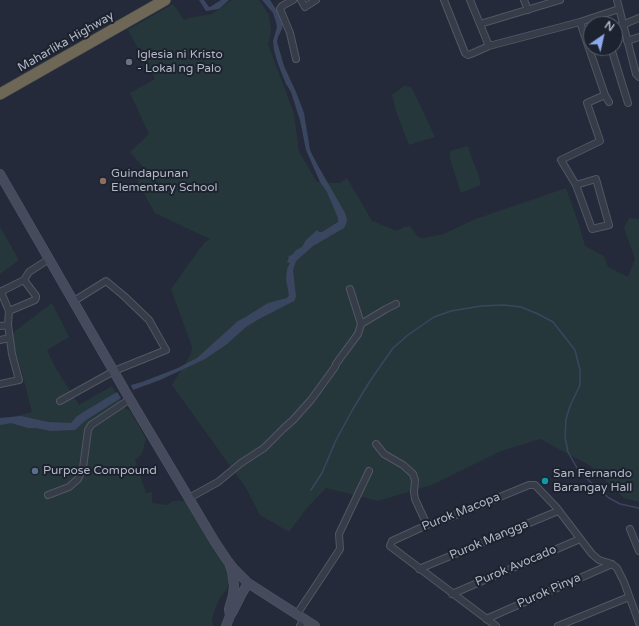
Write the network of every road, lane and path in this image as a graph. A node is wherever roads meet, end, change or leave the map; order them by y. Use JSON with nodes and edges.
{"nodes":[{"id":1,"x":165,"y":0,"type":"edge"},
{"id":2,"x":293,"y":0,"type":"edge"},
{"id":3,"x":301,"y":0,"type":"edge"},
{"id":4,"x":316,"y":0,"type":"edge"},
{"id":5,"x":444,"y":0,"type":"edge"},
{"id":6,"x":470,"y":0,"type":"edge"},
{"id":7,"x":524,"y":0,"type":"edge"},
{"id":8,"x":560,"y":0,"type":"edge"},
{"id":9,"x":617,"y":0,"type":"edge"},
{"id":10,"x":619,"y":9,"type":"junction"},
{"id":11,"x":528,"y":10,"type":"junction"},
{"id":12,"x":639,"y":18,"type":"edge"},
{"id":13,"x":580,"y":22,"type":"junction"},
{"id":14,"x":480,"y":24,"type":"junction"},
{"id":15,"x":624,"y":24,"type":"junction"},
{"id":16,"x":639,"y":37,"type":"edge"},
{"id":17,"x":627,"y":41,"type":"junction"},
{"id":18,"x":489,"y":46,"type":"junction"},
{"id":19,"x":613,"y":56,"type":"edge"},
{"id":20,"x":296,"y":59,"type":"dead end"},
{"id":21,"x":639,"y":77,"type":"edge"},
{"id":22,"x":0,"y":94,"type":"edge"},
{"id":23,"x":605,"y":95,"type":"junction"},
{"id":24,"x":609,"y":102,"type":"dead end"},
{"id":25,"x":628,"y":103,"type":"dead end"},
{"id":26,"x":0,"y":174,"type":"edge"},
{"id":27,"x":576,"y":185,"type":"junction"},
{"id":28,"x":49,"y":258,"type":"junction"},
{"id":29,"x":24,"y":280,"type":"junction"},
{"id":30,"x":350,"y":289,"type":"dead end"},
{"id":31,"x":1,"y":292,"type":"edge"},
{"id":32,"x":74,"y":301,"type":"junction"},
{"id":33,"x":396,"y":304,"type":"dead end"},
{"id":34,"x":9,"y":311,"type":"junction"},
{"id":35,"x":361,"y":324,"type":"junction"},
{"id":36,"x":8,"y":325,"type":"junction"},
{"id":37,"x":0,"y":326,"type":"edge"},
{"id":38,"x":10,"y":338,"type":"junction"},
{"id":39,"x":0,"y":340,"type":"edge"},
{"id":40,"x":114,"y":371,"type":"junction"},
{"id":41,"x":0,"y":384,"type":"edge"},
{"id":42,"x":129,"y":397,"type":"junction"},
{"id":43,"x":60,"y":401,"type":"dead end"},
{"id":44,"x":376,"y":444,"type":"dead end"},
{"id":45,"x":369,"y":471,"type":"dead end"},
{"id":46,"x":48,"y":495,"type":"dead end"},
{"id":47,"x":189,"y":498,"type":"junction"},
{"id":48,"x":558,"y":511,"type":"junction"},
{"id":49,"x":427,"y":525,"type":"junction"},
{"id":50,"x":630,"y":529,"type":"dead end"},
{"id":51,"x":580,"y":539,"type":"junction"},
{"id":52,"x":639,"y":551,"type":"edge"},
{"id":53,"x":227,"y":560,"type":"junction"},
{"id":54,"x":612,"y":564,"type":"junction"},
{"id":55,"x":419,"y":569,"type":"junction"},
{"id":56,"x":241,"y":576,"type":"junction"},
{"id":57,"x":248,"y":583,"type":"junction"},
{"id":58,"x":234,"y":585,"type":"junction"},
{"id":59,"x":452,"y":594,"type":"junction"},
{"id":60,"x":629,"y":597,"type":"junction"},
{"id":61,"x":230,"y":616,"type":"junction"},
{"id":62,"x":486,"y":619,"type":"junction"},
{"id":63,"x":300,"y":620,"type":"edge"},
{"id":64,"x":639,"y":623,"type":"edge"},
{"id":65,"x":226,"y":626,"type":"edge"},
{"id":66,"x":315,"y":626,"type":"edge"},
{"id":67,"x":496,"y":626,"type":"edge"},
{"id":68,"x":558,"y":626,"type":"edge"}],
"edges":[{"from":1,"to":22,"type":"highway","name":"Maharlika Highway"},
{"from":2,"to":20,"type":"street"},
{"from":3,"to":4,"type":"street"},
{"from":5,"to":18,"type":"street"},
{"from":6,"to":14,"type":"street"},
{"from":7,"to":11,"type":"street"},
{"from":8,"to":11,"type":"street"},
{"from":9,"to":10,"type":"street"},
{"from":10,"to":13,"type":"street"},
{"from":10,"to":15,"type":"street"},
{"from":11,"to":14,"type":"street"},
{"from":12,"to":15,"type":"street"},
{"from":13,"to":18,"type":"street"},
{"from":13,"to":23,"type":"street"},
{"from":14,"to":18,"type":"street"},
{"from":15,"to":17,"type":"street"},
{"from":16,"to":17,"type":"street"},
{"from":17,"to":21,"type":"street"},
{"from":19,"to":25,"type":"street"},
{"from":23,"to":24,"type":"street"},
{"from":23,"to":27,"type":"street"},
{"from":26,"to":28,"type":"main road"},
{"from":27,"to":27,"type":"street"},
{"from":28,"to":29,"type":"street"},
{"from":28,"to":32,"type":"main road"},
{"from":29,"to":31,"type":"street"},
{"from":29,"to":34,"type":"street"},
{"from":30,"to":35,"type":"street"},
{"from":31,"to":34,"type":"street"},
{"from":32,"to":40,"type":"main road"},
{"from":32,"to":40,"type":"street"},
{"from":33,"to":35,"type":"street"},
{"from":34,"to":36,"type":"street"},
{"from":35,"to":47,"type":"street"},
{"from":36,"to":37,"type":"street"},
{"from":36,"to":38,"type":"street"},
{"from":38,"to":39,"type":"street"},
{"from":38,"to":41,"type":"street"},
{"from":40,"to":42,"type":"main road"},
{"from":40,"to":43,"type":"street"},
{"from":42,"to":46,"type":"street"},
{"from":42,"to":47,"type":"main road"},
{"from":44,"to":49,"type":"street"},
{"from":45,"to":63,"type":"street"},
{"from":47,"to":53,"type":"main road"},
{"from":48,"to":49,"type":"street","name":"Purok Macopa"},
{"from":48,"to":51,"type":"street"},
{"from":48,"to":55,"type":"street","name":"Purok Mangga"},
{"from":49,"to":55,"type":"street","name":"Purok Macopa"},
{"from":50,"to":52,"type":"street"},
{"from":51,"to":54,"type":"street"},
{"from":51,"to":59,"type":"street","name":"Purok Avocado"},
{"from":53,"to":56,"type":"main road"},
{"from":53,"to":58,"type":"main road"},
{"from":54,"to":60,"type":"street"},
{"from":54,"to":62,"type":"street","name":"Purok Pinya"},
{"from":55,"to":59,"type":"street"},
{"from":56,"to":57,"type":"main road"},
{"from":56,"to":58,"type":"main road"},
{"from":57,"to":61,"type":"main road"},
{"from":57,"to":63,"type":"main road"},
{"from":58,"to":61,"type":"main road"},
{"from":59,"to":62,"type":"street"},
{"from":60,"to":64,"type":"street"},
{"from":60,"to":68,"type":"street"},
{"from":61,"to":65,"type":"main road"},
{"from":62,"to":67,"type":"street"},
{"from":63,"to":66,"type":"main road"}]}
